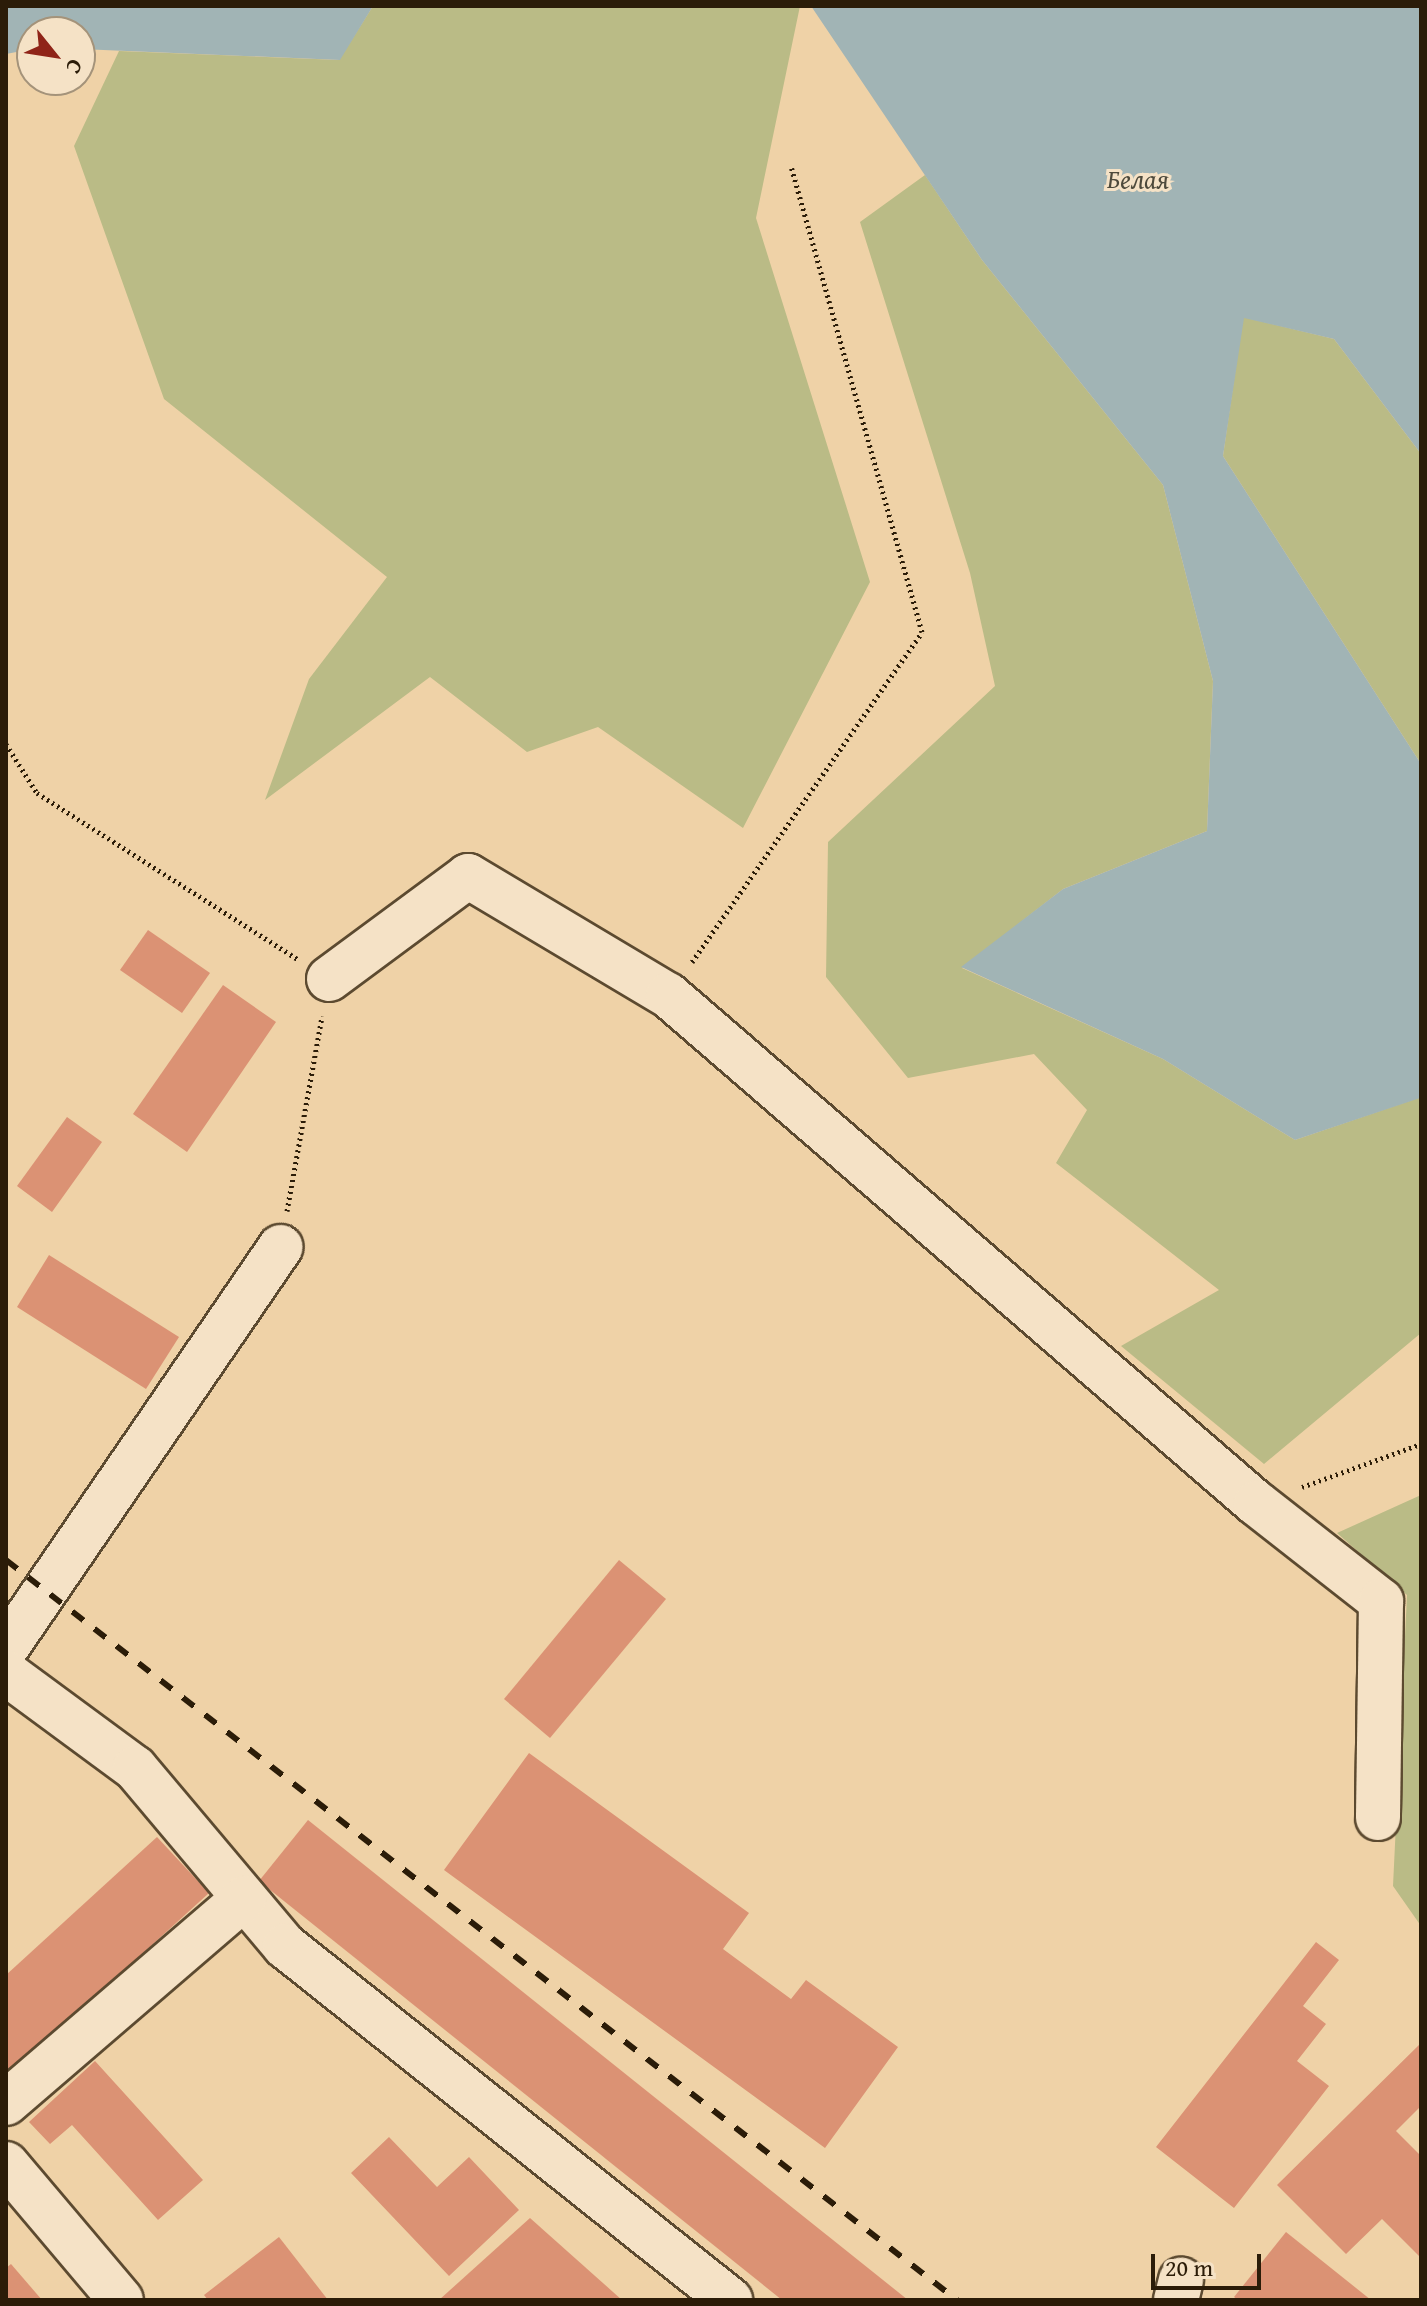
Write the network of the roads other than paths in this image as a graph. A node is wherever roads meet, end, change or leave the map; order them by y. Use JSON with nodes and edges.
{"nodes":[{"id":1,"x":329,"y":979,"type":"road end"},
{"id":2,"x":281,"y":1247,"type":"road end"},
{"id":3,"x":6,"y":1648,"type":"edge"},
{"id":4,"x":6,"y":1673,"type":"edge"},
{"id":5,"x":1378,"y":1818,"type":"dead end"},
{"id":6,"x":244,"y":1898,"type":"junction"},
{"id":7,"x":6,"y":2103,"type":"edge"},
{"id":8,"x":6,"y":2164,"type":"edge"},
{"id":9,"x":121,"y":2300,"type":"edge"},
{"id":10,"x":730,"y":2300,"type":"edge"}],
"edges":[{"from":1,"to":5,"type":"street"},
{"from":2,"to":3,"type":"street"},
{"from":4,"to":6,"type":"street"},
{"from":6,"to":7,"type":"street"},
{"from":6,"to":10,"type":"street"},
{"from":8,"to":9,"type":"street"}]}
